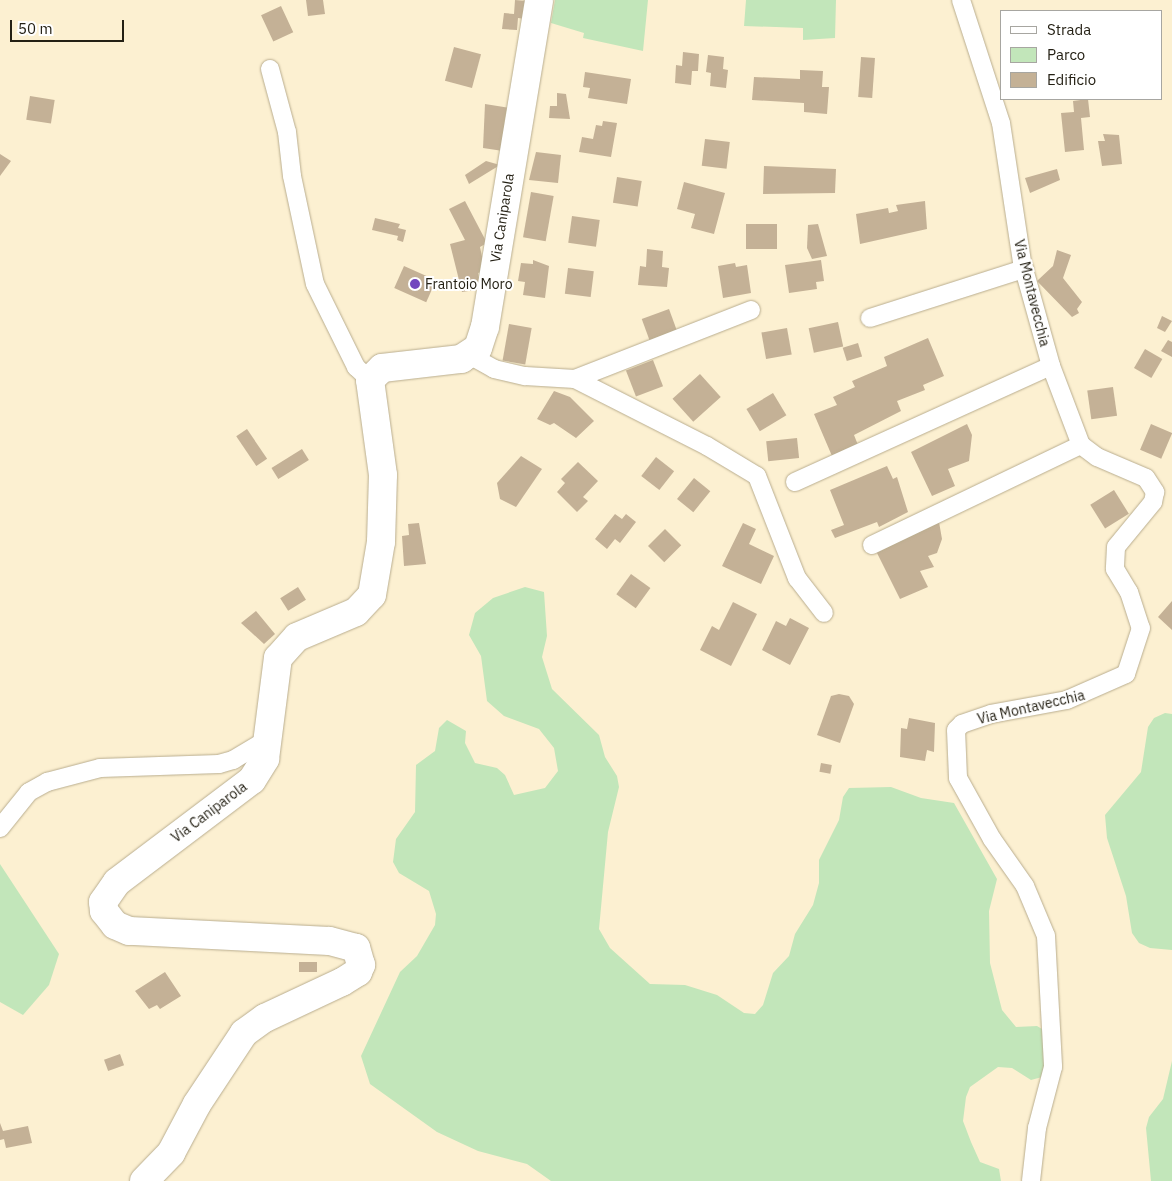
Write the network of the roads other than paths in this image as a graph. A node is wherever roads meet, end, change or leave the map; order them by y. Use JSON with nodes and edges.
{"nodes":[{"id":1,"x":539,"y":0,"type":"edge"},
{"id":2,"x":961,"y":0,"type":"edge"},
{"id":3,"x":270,"y":69,"type":"dead end"},
{"id":4,"x":1024,"y":269,"type":"junction"},
{"id":5,"x":751,"y":310,"type":"dead end"},
{"id":6,"x":870,"y":318,"type":"dead end"},
{"id":7,"x":471,"y":356,"type":"junction"},
{"id":8,"x":1051,"y":366,"type":"junction"},
{"id":9,"x":575,"y":379,"type":"junction"},
{"id":10,"x":370,"y":380,"type":"junction"},
{"id":11,"x":1081,"y":445,"type":"junction"},
{"id":12,"x":795,"y":482,"type":"dead end"},
{"id":13,"x":872,"y":545,"type":"dead end"},
{"id":14,"x":824,"y":613,"type":"dead end"},
{"id":15,"x":268,"y":739,"type":"junction"},
{"id":16,"x":0,"y":828,"type":"edge"},
{"id":17,"x":144,"y":1181,"type":"edge"},
{"id":18,"x":1031,"y":1181,"type":"edge"}],
"edges":[{"from":1,"to":7,"type":"main road","name":"Via Caniparola"},
{"from":2,"to":4,"type":"street","name":"Via Montavecchia"},
{"from":3,"to":10,"type":"street"},
{"from":4,"to":6,"type":"street"},
{"from":4,"to":8,"type":"street","name":"Via Montavecchia"},
{"from":5,"to":9,"type":"street"},
{"from":7,"to":9,"type":"street"},
{"from":7,"to":10,"type":"main road"},
{"from":8,"to":11,"type":"street","name":"Via Montavecchia"},
{"from":8,"to":12,"type":"street"},
{"from":9,"to":14,"type":"street"},
{"from":10,"to":15,"type":"main road","name":"Via Caniparola"},
{"from":11,"to":13,"type":"street"},
{"from":11,"to":18,"type":"street","name":"Via Montavecchia"},
{"from":15,"to":16,"type":"street"},
{"from":15,"to":17,"type":"main road","name":"Via Caniparola"}]}
